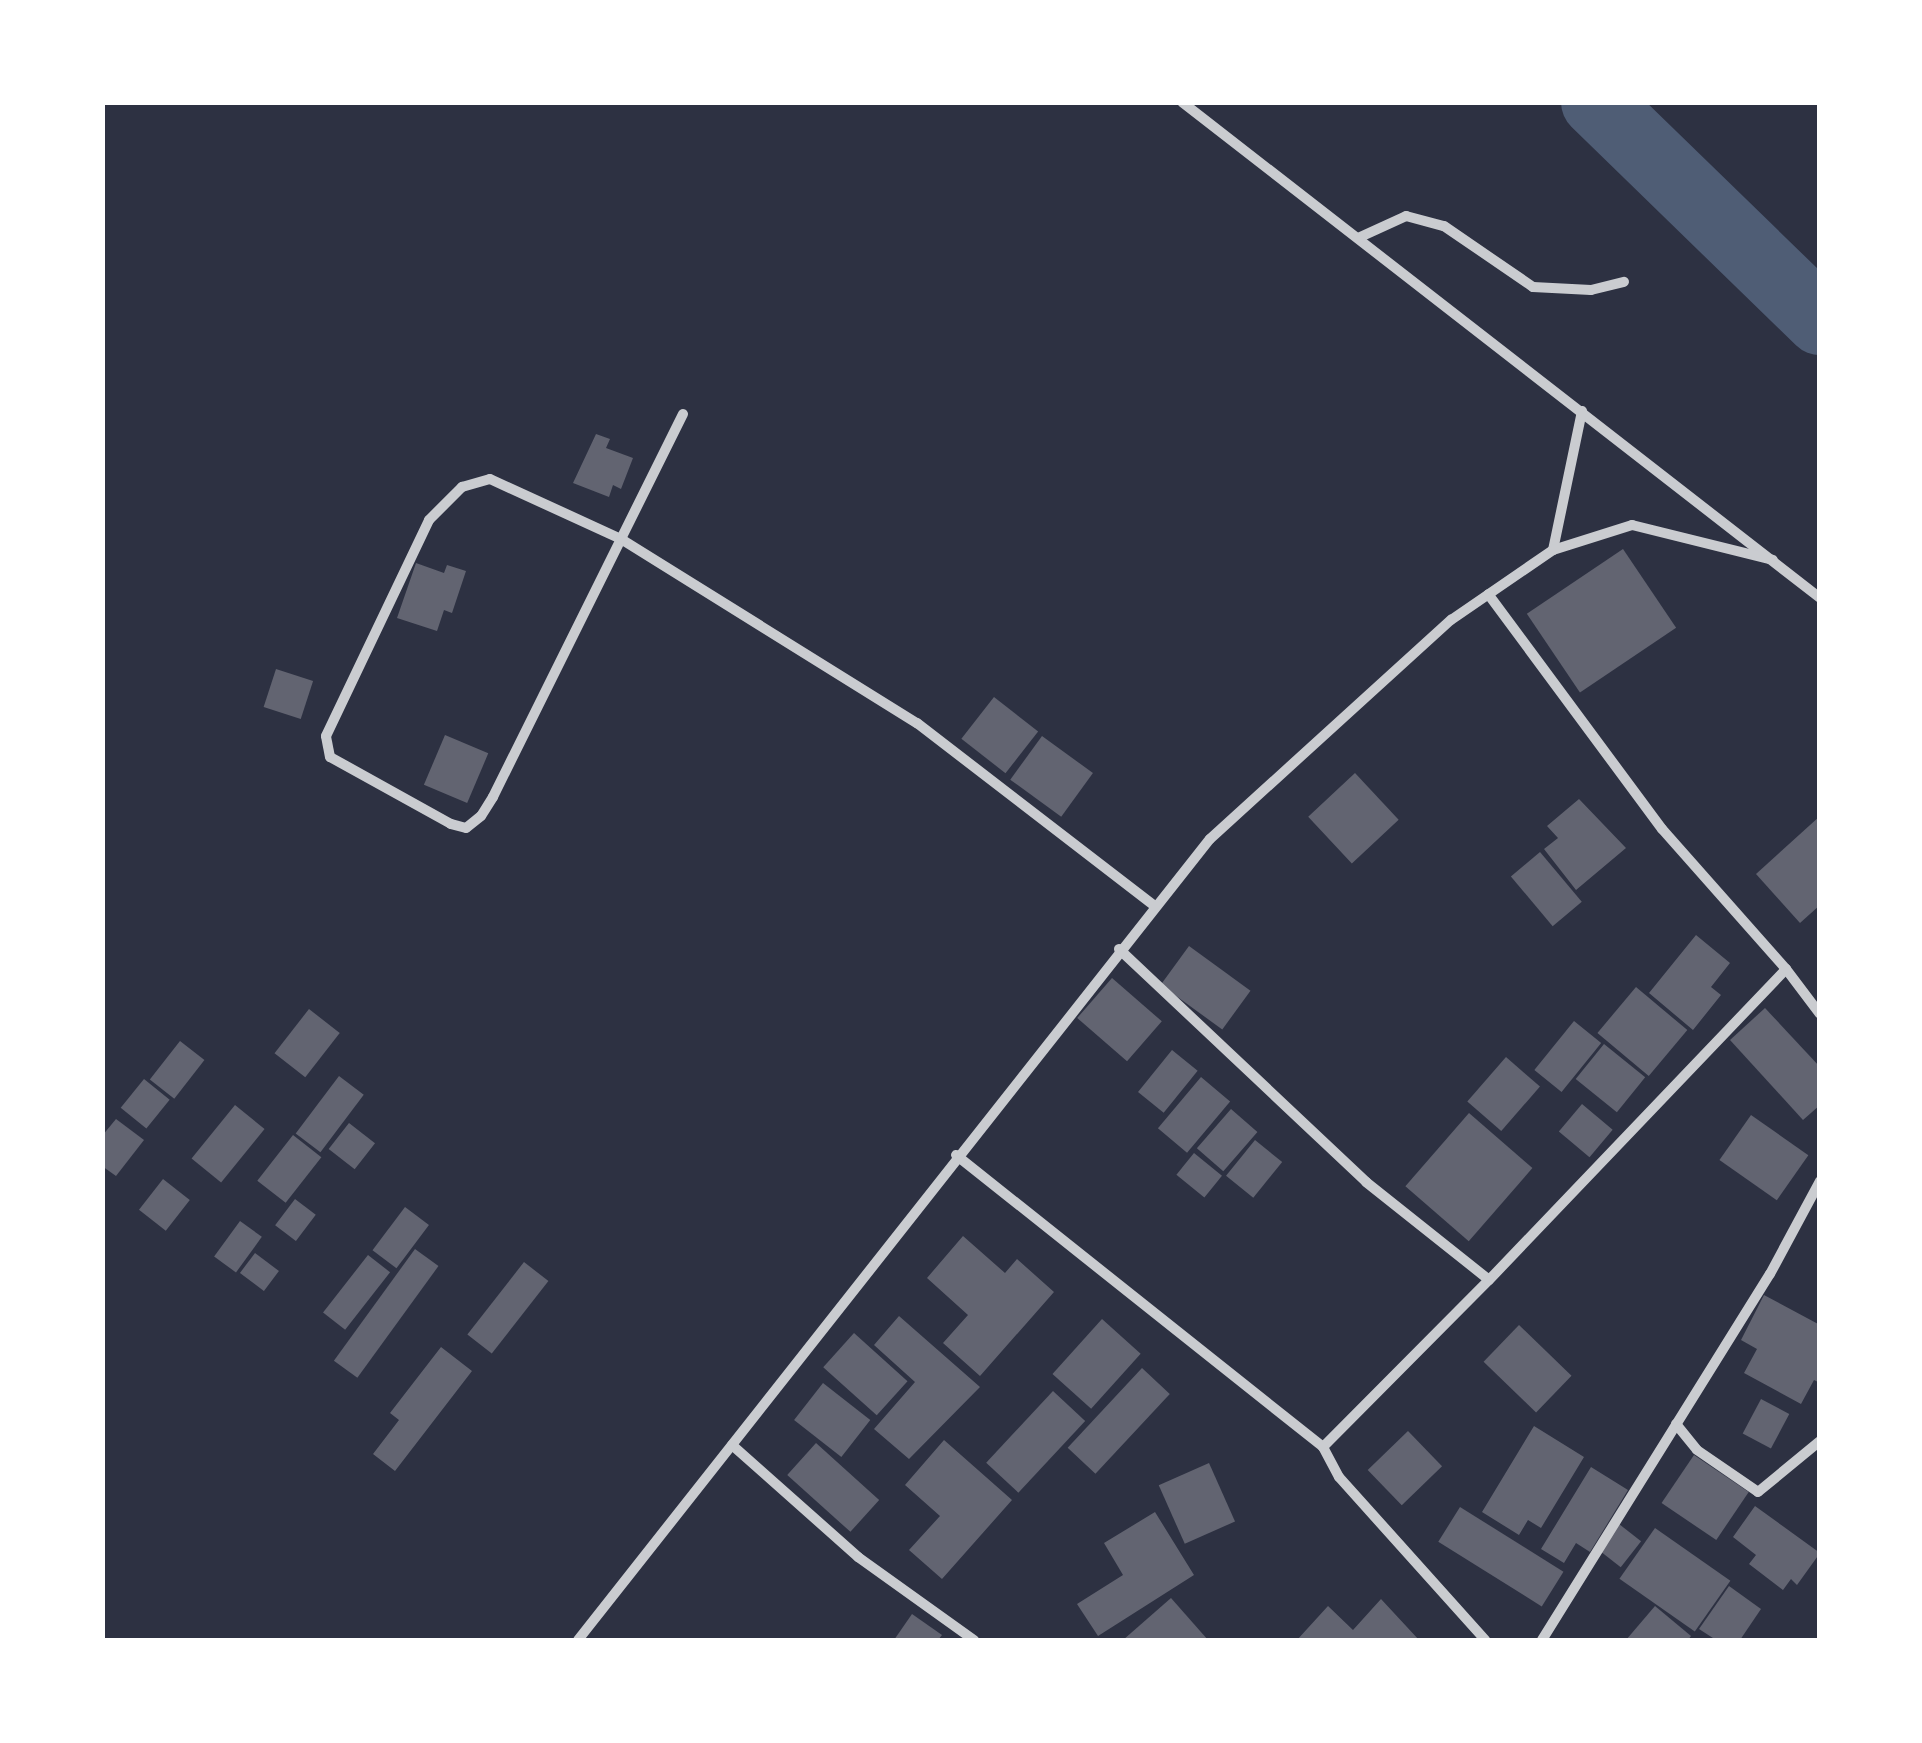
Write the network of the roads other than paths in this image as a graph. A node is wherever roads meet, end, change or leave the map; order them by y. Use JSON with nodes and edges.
{"nodes":[{"id":1,"x":1182,"y":102,"type":"edge"},
{"id":2,"x":1358,"y":238,"type":"junction"},
{"id":3,"x":1624,"y":282,"type":"dead end"},
{"id":4,"x":1582,"y":411,"type":"junction"},
{"id":5,"x":683,"y":414,"type":"dead end"},
{"id":6,"x":621,"y":538,"type":"junction"},
{"id":7,"x":1553,"y":550,"type":"junction"},
{"id":8,"x":1773,"y":560,"type":"junction"},
{"id":9,"x":1488,"y":594,"type":"junction"},
{"id":10,"x":1820,"y":598,"type":"edge"},
{"id":11,"x":1154,"y":906,"type":"junction"},
{"id":12,"x":1119,"y":949,"type":"junction"},
{"id":13,"x":1786,"y":970,"type":"junction"},
{"id":14,"x":1820,"y":1014,"type":"edge"},
{"id":15,"x":956,"y":1155,"type":"junction"},
{"id":16,"x":1820,"y":1181,"type":"edge"},
{"id":17,"x":1489,"y":1280,"type":"junction"},
{"id":18,"x":1676,"y":1424,"type":"junction"},
{"id":19,"x":1820,"y":1440,"type":"edge"},
{"id":20,"x":732,"y":1445,"type":"junction"},
{"id":21,"x":1323,"y":1447,"type":"junction"},
{"id":22,"x":1476,"y":1630,"type":"junction"},
{"id":23,"x":578,"y":1640,"type":"edge"},
{"id":24,"x":974,"y":1640,"type":"edge"},
{"id":25,"x":1466,"y":1640,"type":"edge"},
{"id":26,"x":1485,"y":1640,"type":"edge"},
{"id":27,"x":1542,"y":1640,"type":"edge"}],
"edges":[{"from":1,"to":2,"type":"street"},
{"from":2,"to":3,"type":"street"},
{"from":2,"to":4,"type":"street"},
{"from":4,"to":7,"type":"street"},
{"from":4,"to":8,"type":"street"},
{"from":5,"to":6,"type":"street"},
{"from":6,"to":6,"type":"street"},
{"from":6,"to":11,"type":"street"},
{"from":7,"to":8,"type":"street"},
{"from":7,"to":9,"type":"street"},
{"from":8,"to":10,"type":"street"},
{"from":9,"to":11,"type":"street"},
{"from":9,"to":13,"type":"street"},
{"from":11,"to":12,"type":"street"},
{"from":12,"to":15,"type":"street"},
{"from":12,"to":17,"type":"street"},
{"from":13,"to":14,"type":"street"},
{"from":13,"to":17,"type":"street"},
{"from":15,"to":20,"type":"street"},
{"from":15,"to":21,"type":"street"},
{"from":16,"to":18,"type":"street"},
{"from":17,"to":21,"type":"street"},
{"from":18,"to":19,"type":"street"},
{"from":18,"to":27,"type":"street"},
{"from":20,"to":23,"type":"street"},
{"from":20,"to":24,"type":"street"},
{"from":21,"to":22,"type":"street"},
{"from":22,"to":25,"type":"street"},
{"from":22,"to":26,"type":"street"}]}
